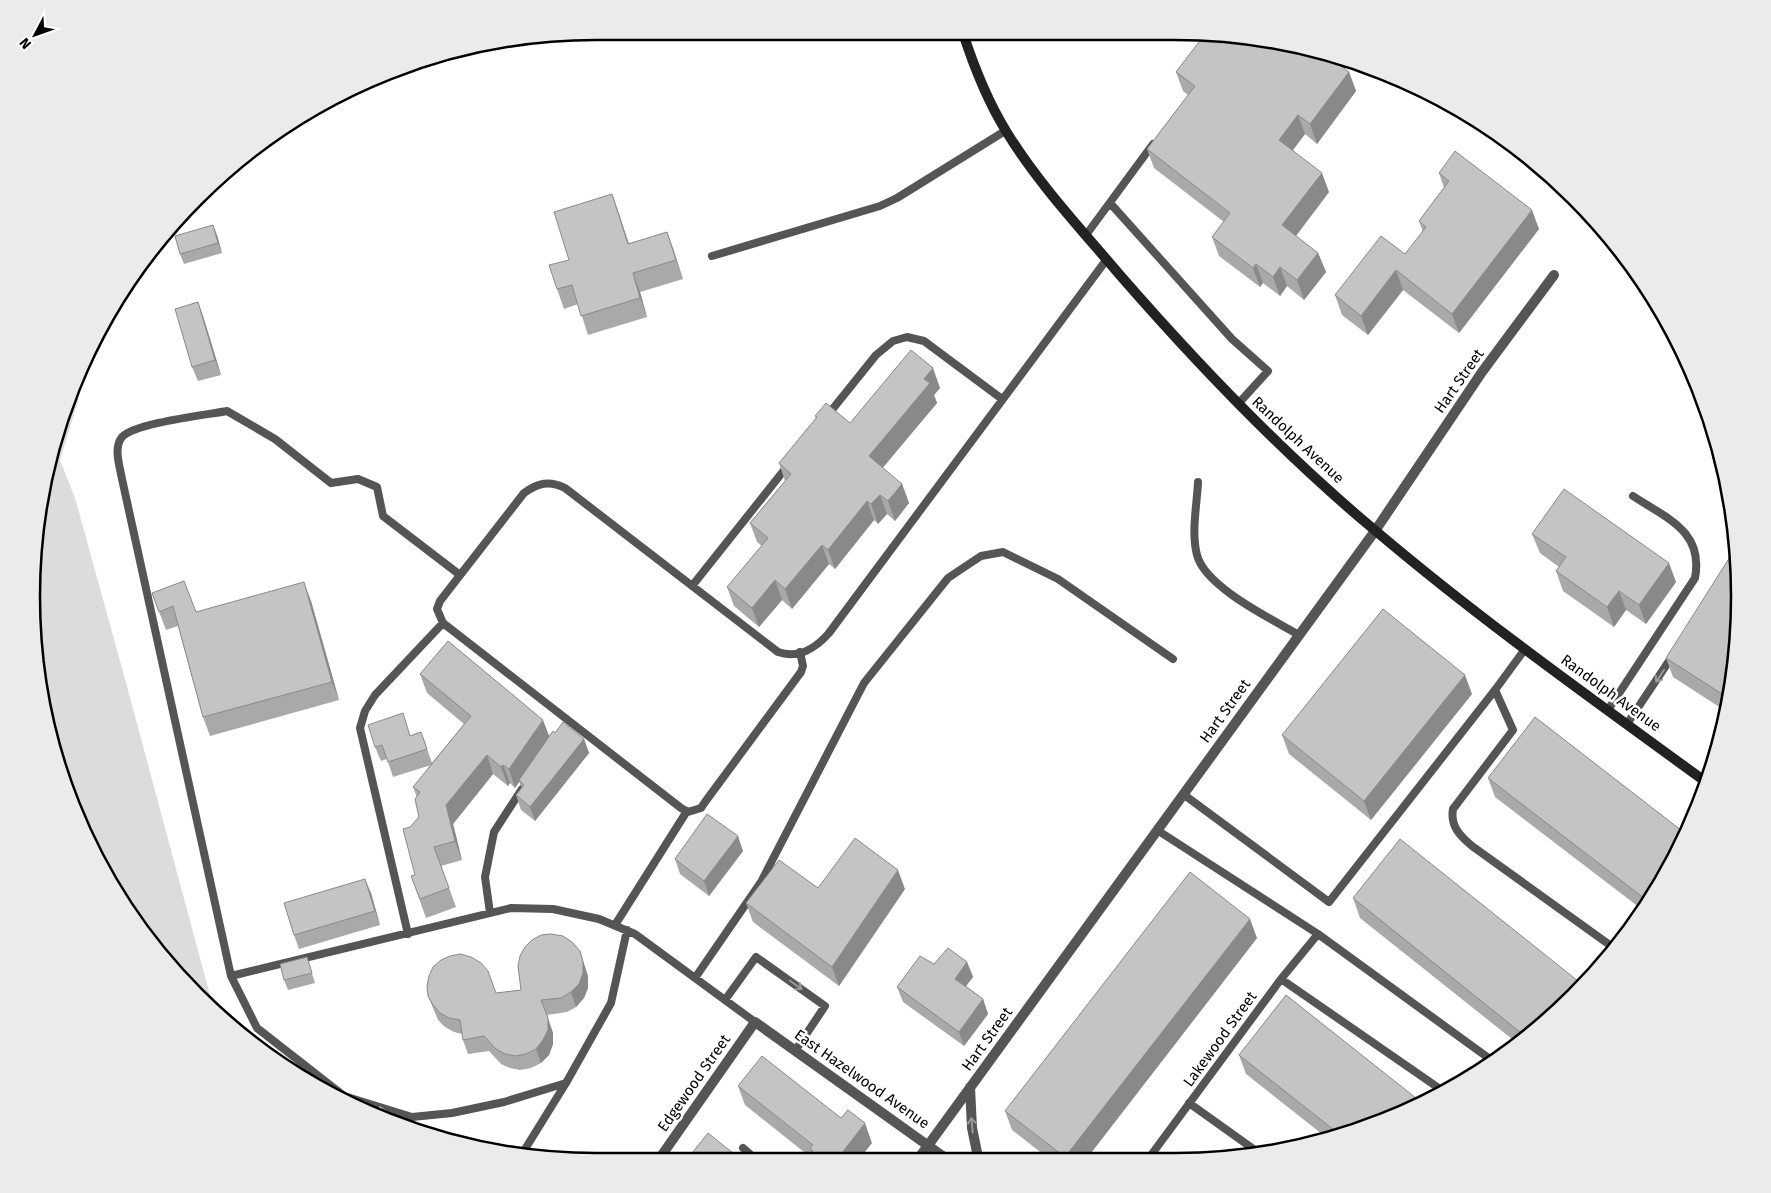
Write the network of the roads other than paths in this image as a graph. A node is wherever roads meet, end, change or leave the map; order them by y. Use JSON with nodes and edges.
{"nodes":[{"id":1,"x":966,"y":40,"type":"edge"},
{"id":2,"x":1005,"y":131,"type":"junction"},
{"id":3,"x":1159,"y":136,"type":"edge"},
{"id":4,"x":1110,"y":203,"type":"junction"},
{"id":5,"x":1086,"y":235,"type":"junction"},
{"id":6,"x":712,"y":256,"type":"dead end"},
{"id":7,"x":1107,"y":259,"type":"junction"},
{"id":8,"x":1554,"y":275,"type":"dead end"},
{"id":9,"x":1002,"y":399,"type":"junction"},
{"id":10,"x":1238,"y":404,"type":"junction"},
{"id":11,"x":820,"y":424,"type":"edge"},
{"id":12,"x":796,"y":455,"type":"edge"},
{"id":13,"x":1198,"y":482,"type":"dead end"},
{"id":14,"x":1633,"y":496,"type":"dead end"},
{"id":15,"x":1375,"y":531,"type":"junction"},
{"id":16,"x":460,"y":575,"type":"junction"},
{"id":17,"x":692,"y":586,"type":"junction"},
{"id":18,"x":443,"y":623,"type":"junction"},
{"id":19,"x":1299,"y":635,"type":"junction"},
{"id":20,"x":1525,"y":649,"type":"junction"},
{"id":21,"x":1676,"y":651,"type":"edge"},
{"id":22,"x":800,"y":652,"type":"junction"},
{"id":23,"x":1173,"y":659,"type":"dead end"},
{"id":24,"x":1495,"y":690,"type":"junction"},
{"id":25,"x":1608,"y":710,"type":"junction"},
{"id":26,"x":569,"y":720,"type":"junction"},
{"id":27,"x":1627,"y":724,"type":"junction"},
{"id":28,"x":564,"y":728,"type":"edge"},
{"id":29,"x":1700,"y":778,"type":"edge"},
{"id":30,"x":525,"y":784,"type":"edge"},
{"id":31,"x":1183,"y":794,"type":"junction"},
{"id":32,"x":687,"y":811,"type":"junction"},
{"id":33,"x":1157,"y":830,"type":"junction"},
{"id":34,"x":490,"y":913,"type":"junction"},
{"id":35,"x":615,"y":926,"type":"junction"},
{"id":36,"x":627,"y":930,"type":"junction"},
{"id":37,"x":408,"y":934,"type":"junction"},
{"id":38,"x":1318,"y":934,"type":"junction"},
{"id":39,"x":1609,"y":944,"type":"edge"},
{"id":40,"x":231,"y":976,"type":"junction"},
{"id":41,"x":695,"y":978,"type":"junction"},
{"id":42,"x":1281,"y":979,"type":"junction"},
{"id":43,"x":725,"y":1000,"type":"junction"},
{"id":44,"x":755,"y":1022,"type":"junction"},
{"id":45,"x":795,"y":1051,"type":"junction"},
{"id":46,"x":1487,"y":1057,"type":"edge"},
{"id":47,"x":566,"y":1083,"type":"junction"},
{"id":48,"x":329,"y":1084,"type":"edge"},
{"id":49,"x":970,"y":1087,"type":"junction"},
{"id":50,"x":1437,"y":1087,"type":"edge"},
{"id":51,"x":364,"y":1102,"type":"edge"},
{"id":52,"x":1189,"y":1103,"type":"junction"},
{"id":53,"x":928,"y":1144,"type":"junction"},
{"id":54,"x":1250,"y":1147,"type":"edge"},
{"id":55,"x":526,"y":1148,"type":"edge"},
{"id":56,"x":743,"y":1148,"type":"dead end"},
{"id":57,"x":663,"y":1153,"type":"edge"},
{"id":58,"x":749,"y":1153,"type":"edge"},
{"id":59,"x":922,"y":1153,"type":"edge"},
{"id":60,"x":940,"y":1153,"type":"edge"},
{"id":61,"x":977,"y":1153,"type":"edge"},
{"id":62,"x":1153,"y":1153,"type":"edge"}],
"edges":[{"from":1,"to":2,"type":"main road","name":"Randolph Avenue"},
{"from":2,"to":5,"type":"main road","name":"Randolph Avenue"},
{"from":2,"to":6,"type":"lane"},
{"from":3,"to":4,"type":"lane"},
{"from":4,"to":5,"type":"lane"},
{"from":4,"to":10,"type":"lane"},
{"from":5,"to":7,"type":"main road","name":"Randolph Avenue"},
{"from":7,"to":9,"type":"lane"},
{"from":7,"to":10,"type":"main road","name":"Randolph Avenue"},
{"from":8,"to":15,"type":"street","name":"Hart Street"},
{"from":9,"to":11,"type":"lane"},
{"from":9,"to":22,"type":"lane"},
{"from":10,"to":15,"type":"main road","name":"Randolph Avenue"},
{"from":12,"to":17,"type":"lane"},
{"from":13,"to":19,"type":"lane"},
{"from":14,"to":25,"type":"lane"},
{"from":15,"to":19,"type":"street","name":"Hart Street"},
{"from":15,"to":20,"type":"main road","name":"Randolph Avenue"},
{"from":16,"to":17,"type":"lane"},
{"from":16,"to":18,"type":"lane"},
{"from":16,"to":40,"type":"lane"},
{"from":17,"to":22,"type":"lane"},
{"from":18,"to":26,"type":"lane"},
{"from":18,"to":37,"type":"lane"},
{"from":19,"to":31,"type":"street","name":"Hart Street"},
{"from":20,"to":24,"type":"lane"},
{"from":20,"to":25,"type":"main road","name":"Randolph Avenue"},
{"from":21,"to":27,"type":"lane","one_way":true},
{"from":22,"to":32,"type":"lane"},
{"from":23,"to":41,"type":"lane"},
{"from":24,"to":31,"type":"lane"},
{"from":24,"to":39,"type":"lane"},
{"from":25,"to":27,"type":"main road","name":"Randolph Avenue"},
{"from":26,"to":28,"type":"lane"},
{"from":26,"to":32,"type":"lane"},
{"from":27,"to":29,"type":"main road","name":"Randolph Avenue"},
{"from":30,"to":34,"type":"lane"},
{"from":31,"to":33,"type":"street","name":"Hart Street"},
{"from":32,"to":35,"type":"lane"},
{"from":33,"to":38,"type":"lane"},
{"from":33,"to":49,"type":"street","name":"Hart Street"},
{"from":34,"to":35,"type":"lane"},
{"from":34,"to":37,"type":"lane"},
{"from":35,"to":36,"type":"lane"},
{"from":36,"to":41,"type":"lane"},
{"from":36,"to":47,"type":"lane"},
{"from":37,"to":40,"type":"lane"},
{"from":38,"to":42,"type":"lane","name":"Lakewood Street"},
{"from":38,"to":46,"type":"lane"},
{"from":40,"to":48,"type":"lane"},
{"from":41,"to":43,"type":"lane"},
{"from":42,"to":50,"type":"lane"},
{"from":42,"to":52,"type":"lane","name":"Lakewood Street"},
{"from":43,"to":44,"type":"lane"},
{"from":43,"to":45,"type":"lane","one_way":true},
{"from":44,"to":45,"type":"street","name":"East Hazelwood Avenue"},
{"from":44,"to":57,"type":"street","name":"Edgewood Street"},
{"from":45,"to":53,"type":"street","name":"East Hazelwood Avenue"},
{"from":47,"to":51,"type":"lane"},
{"from":47,"to":55,"type":"lane"},
{"from":49,"to":53,"type":"street","name":"Hart Street"},
{"from":61,"to":49,"type":"street","one_way":true},
{"from":52,"to":54,"type":"lane"},
{"from":52,"to":62,"type":"lane","name":"Lakewood Street"},
{"from":53,"to":59,"type":"street","name":"Hart Street"},
{"from":53,"to":60,"type":"street","name":"East Hazelwood Avenue"},
{"from":56,"to":58,"type":"lane"}]}
